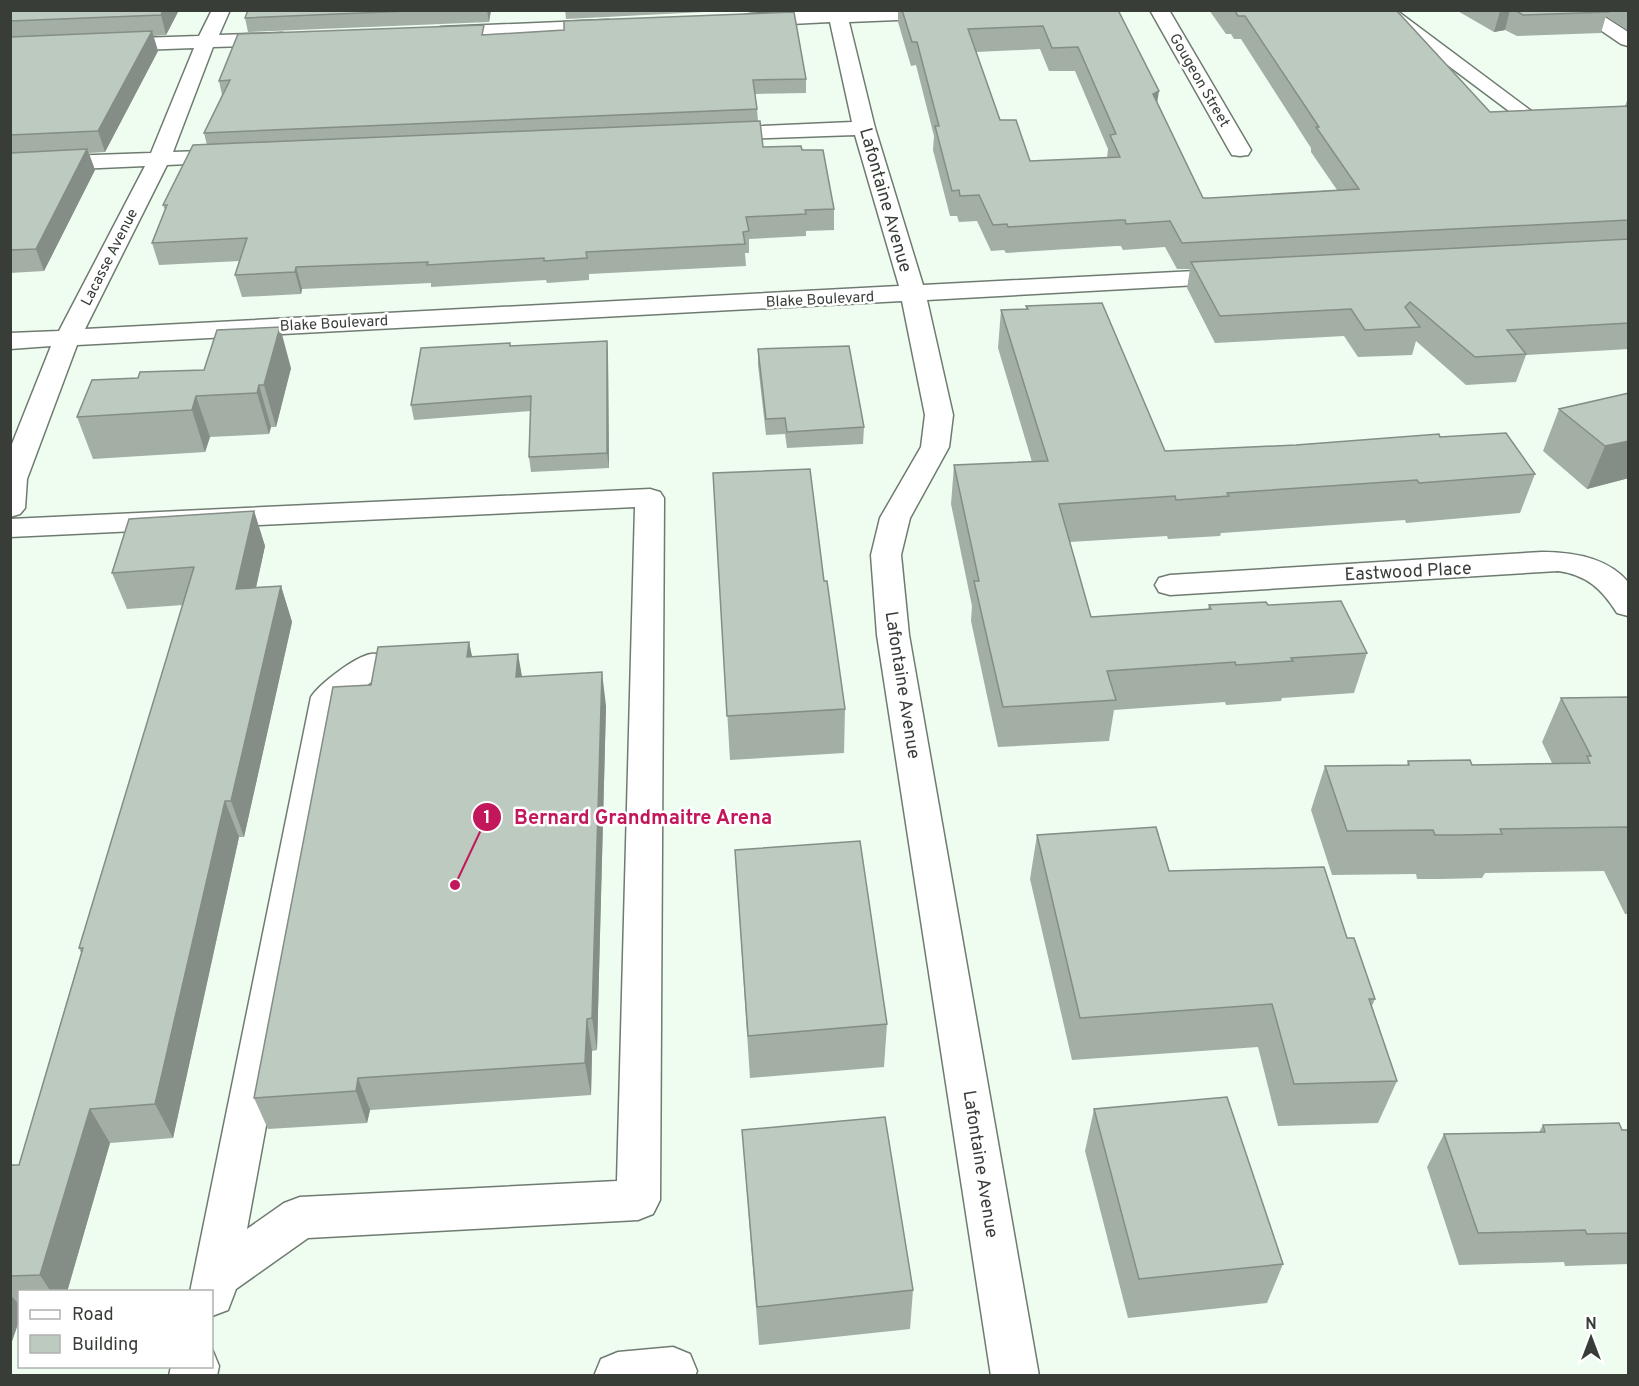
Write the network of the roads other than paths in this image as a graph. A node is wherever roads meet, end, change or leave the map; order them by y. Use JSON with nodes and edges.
{"nodes":[{"id":1,"x":221,"y":10,"type":"edge"},
{"id":2,"x":994,"y":10,"type":"edge"},
{"id":3,"x":1159,"y":10,"type":"edge"},
{"id":4,"x":1383,"y":10,"type":"edge"},
{"id":5,"x":1580,"y":10,"type":"edge"},
{"id":6,"x":838,"y":14,"type":"edge"},
{"id":7,"x":531,"y":20,"type":"edge"},
{"id":8,"x":731,"y":21,"type":"edge"},
{"id":9,"x":626,"y":26,"type":"edge"},
{"id":10,"x":424,"y":33,"type":"edge"},
{"id":11,"x":304,"y":38,"type":"edge"},
{"id":12,"x":1629,"y":40,"type":"edge"},
{"id":13,"x":206,"y":41,"type":"junction"},
{"id":14,"x":92,"y":46,"type":"edge"},
{"id":15,"x":1524,"y":113,"type":"edge"},
{"id":16,"x":864,"y":128,"type":"junction"},
{"id":17,"x":692,"y":135,"type":"edge"},
{"id":18,"x":1240,"y":150,"type":"dead end"},
{"id":19,"x":247,"y":155,"type":"edge"},
{"id":20,"x":159,"y":159,"type":"junction"},
{"id":21,"x":10,"y":165,"type":"edge"},
{"id":22,"x":1251,"y":275,"type":"edge"},
{"id":23,"x":914,"y":294,"type":"junction"},
{"id":24,"x":68,"y":339,"type":"junction"},
{"id":25,"x":10,"y":342,"type":"edge"},
{"id":26,"x":10,"y":508,"type":"edge"},
{"id":27,"x":10,"y":528,"type":"edge"},
{"id":28,"x":1170,"y":585,"type":"dead end"},
{"id":29,"x":1629,"y":606,"type":"edge"},
{"id":30,"x":374,"y":664,"type":"edge"},
{"id":31,"x":214,"y":1285,"type":"edge"},
{"id":32,"x":673,"y":1371,"type":"dead end"},
{"id":33,"x":618,"y":1376,"type":"edge"},
{"id":34,"x":1015,"y":1376,"type":"edge"}],
"edges":[{"from":1,"to":13,"type":"street","name":"Lacasse Avenue"},
{"from":2,"to":6,"type":"street"},
{"from":3,"to":18,"type":"street","name":"Gougeon Street"},
{"from":4,"to":15,"type":"street"},
{"from":5,"to":12,"type":"street"},
{"from":6,"to":8,"type":"street"},
{"from":6,"to":16,"type":"street","name":"Lafontaine Avenue"},
{"from":7,"to":9,"type":"street"},
{"from":7,"to":10,"type":"street"},
{"from":11,"to":13,"type":"street"},
{"from":13,"to":14,"type":"street"},
{"from":13,"to":20,"type":"street","name":"Lacasse Avenue"},
{"from":16,"to":17,"type":"street"},
{"from":16,"to":23,"type":"street","name":"Lafontaine Avenue"},
{"from":19,"to":20,"type":"street"},
{"from":20,"to":21,"type":"street"},
{"from":20,"to":24,"type":"street","name":"Lacasse Avenue"},
{"from":22,"to":23,"type":"street","name":"Blake Boulevard"},
{"from":23,"to":24,"type":"street","name":"Blake Boulevard"},
{"from":23,"to":34,"type":"street","name":"Lafontaine Avenue"},
{"from":24,"to":25,"type":"street","name":"Blake Boulevard"},
{"from":24,"to":26,"type":"street","name":"Lacasse Avenue"},
{"from":27,"to":31,"type":"street"},
{"from":28,"to":29,"type":"street","name":"Eastwood Place"},
{"from":30,"to":31,"type":"street"},
{"from":32,"to":33,"type":"street"}]}
